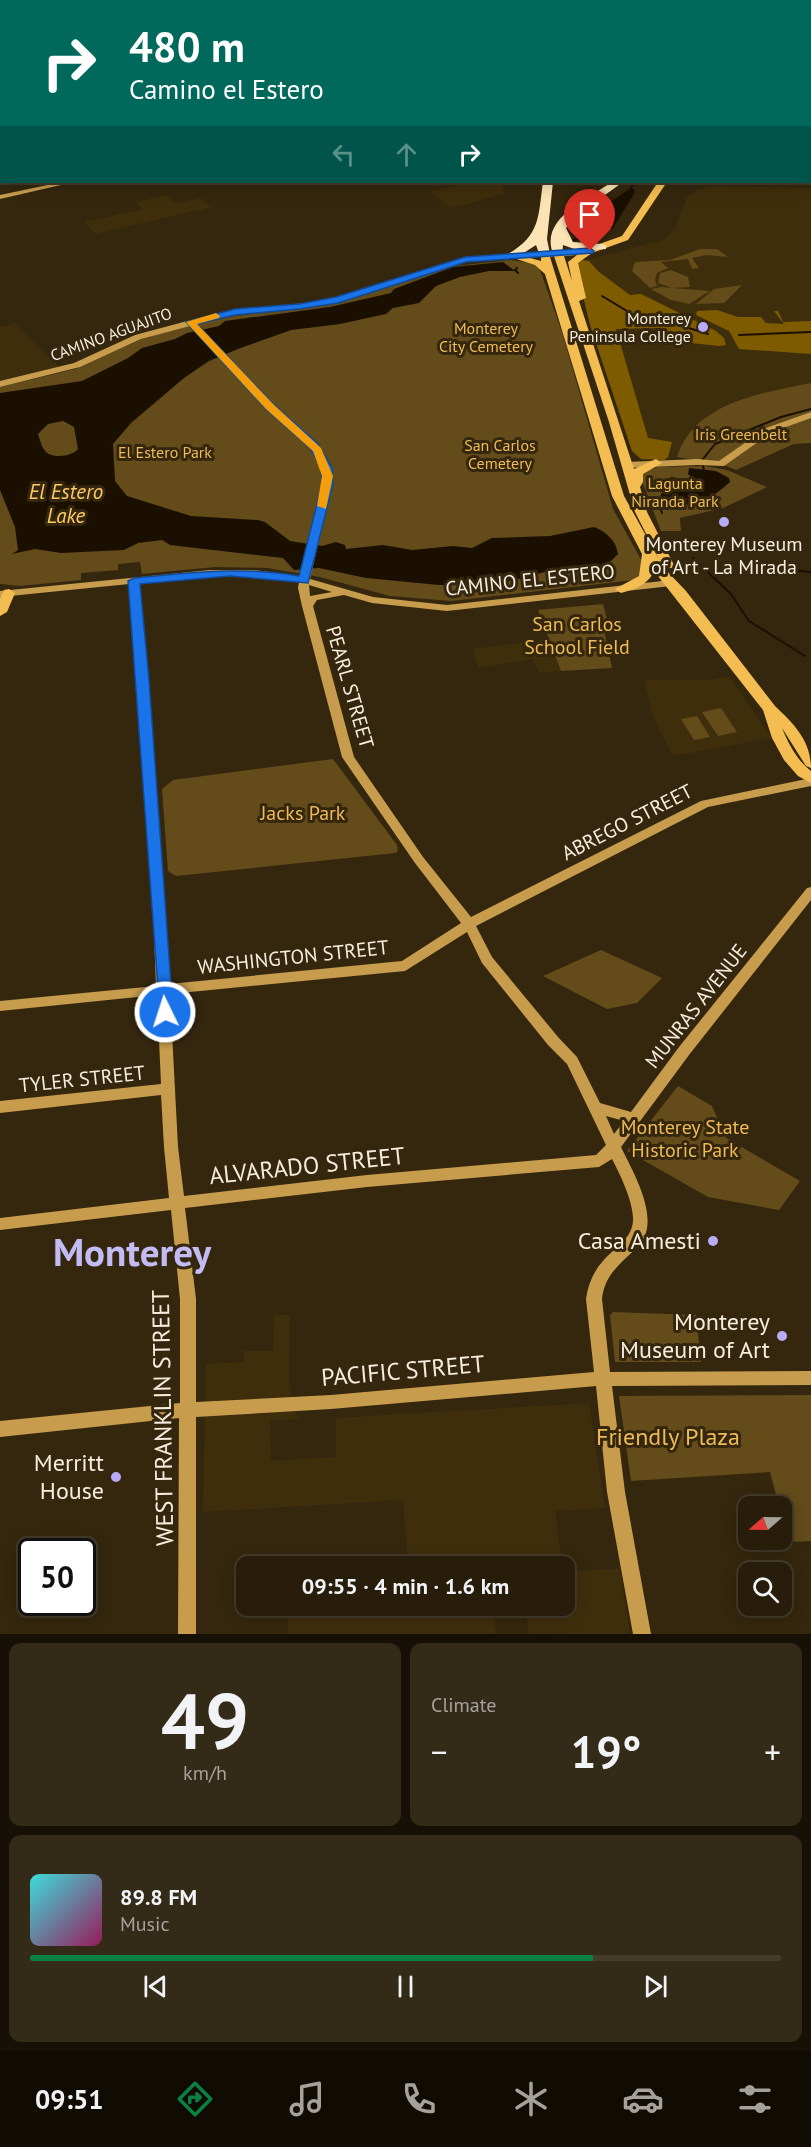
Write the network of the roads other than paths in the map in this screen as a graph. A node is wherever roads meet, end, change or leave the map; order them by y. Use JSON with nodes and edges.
{"nodes":[{"id":1,"x":66,"y":183,"type":"edge"},
{"id":2,"x":548,"y":183,"type":"edge"},
{"id":3,"x":617,"y":183,"type":"edge"},
{"id":4,"x":650,"y":183,"type":"edge"},
{"id":5,"x":661,"y":183,"type":"edge"},
{"id":6,"x":0,"y":198,"type":"edge"},
{"id":7,"x":542,"y":227,"type":"junction"},
{"id":8,"x":560,"y":227,"type":"junction"},
{"id":9,"x":618,"y":240,"type":"junction"},
{"id":10,"x":602,"y":248,"type":"junction"},
{"id":11,"x":544,"y":254,"type":"junction"},
{"id":12,"x":558,"y":254,"type":"junction"},
{"id":13,"x":512,"y":256,"type":"junction"},
{"id":14,"x":550,"y":273,"type":"junction"},
{"id":15,"x":190,"y":322,"type":"junction"},
{"id":16,"x":586,"y":334,"type":"junction"},
{"id":17,"x":0,"y":384,"type":"edge"},
{"id":18,"x":811,"y":415,"type":"edge"},
{"id":19,"x":606,"y":456,"type":"junction"},
{"id":20,"x":656,"y":463,"type":"junction"},
{"id":21,"x":626,"y":465,"type":"junction"},
{"id":22,"x":612,"y":477,"type":"junction"},
{"id":23,"x":633,"y":488,"type":"junction"},
{"id":24,"x":647,"y":552,"type":"junction"},
{"id":25,"x":305,"y":575,"type":"junction"},
{"id":26,"x":134,"y":581,"type":"junction"},
{"id":27,"x":671,"y":583,"type":"junction"},
{"id":28,"x":621,"y":589,"type":"junction"},
{"id":29,"x":6,"y":592,"type":"edge"},
{"id":30,"x":347,"y":592,"type":"junction"},
{"id":31,"x":308,"y":606,"type":"junction"},
{"id":32,"x":0,"y":612,"type":"edge"},
{"id":33,"x":770,"y":709,"type":"junction"},
{"id":34,"x":811,"y":763,"type":"edge"},
{"id":35,"x":811,"y":780,"type":"edge"},
{"id":36,"x":811,"y":891,"type":"edge"},
{"id":37,"x":469,"y":924,"type":"junction"},
{"id":38,"x":164,"y":989,"type":"junction"},
{"id":39,"x":0,"y":1006,"type":"edge"},
{"id":40,"x":169,"y":1089,"type":"junction"},
{"id":41,"x":0,"y":1107,"type":"edge"},
{"id":42,"x":596,"y":1108,"type":"junction"},
{"id":43,"x":633,"y":1118,"type":"junction"},
{"id":44,"x":612,"y":1146,"type":"junction"},
{"id":45,"x":176,"y":1202,"type":"junction"},
{"id":46,"x":0,"y":1224,"type":"edge"},
{"id":47,"x":602,"y":1378,"type":"junction"},
{"id":48,"x":811,"y":1378,"type":"edge"},
{"id":49,"x":189,"y":1410,"type":"junction"},
{"id":50,"x":0,"y":1429,"type":"edge"},
{"id":51,"x":187,"y":1634,"type":"edge"},
{"id":52,"x":642,"y":1634,"type":"edge"}],
"edges":[{"from":1,"to":6,"type":"street"},
{"from":2,"to":7,"type":"highway"},
{"from":3,"to":8,"type":"highway"},
{"from":4,"to":9,"type":"main road"},
{"from":5,"to":9,"type":"main road","name":"CAMINO AGUAJITO"},
{"from":7,"to":11,"type":"highway"},
{"from":7,"to":13,"type":"highway"},
{"from":8,"to":10,"type":"highway"},
{"from":8,"to":12,"type":"highway"},
{"from":9,"to":10,"type":"main road","name":"CAMINO AGUAJITO"},
{"from":10,"to":12,"type":"main road","name":"CAMINO AGUAJITO"},
{"from":10,"to":16,"type":"main road"},
{"from":11,"to":12,"type":"main road","name":"CAMINO AGUAJITO"},
{"from":11,"to":13,"type":"street","name":"CAMINO AGUAJITO"},
{"from":11,"to":14,"type":"main road"},
{"from":12,"to":16,"type":"main road"},
{"from":13,"to":14,"type":"main road"},
{"from":13,"to":15,"type":"street","name":"CAMINO AGUAJITO"},
{"from":14,"to":19,"type":"main road"},
{"from":15,"to":17,"type":"street","name":"CAMINO AGUAJITO"},
{"from":15,"to":25,"type":"street","name":"PEARL STREET"},
{"from":16,"to":21,"type":"main road"},
{"from":18,"to":20,"type":"street"},
{"from":19,"to":21,"type":"main road"},
{"from":19,"to":22,"type":"main road"},
{"from":20,"to":21,"type":"street"},
{"from":20,"to":23,"type":"main road"},
{"from":21,"to":22,"type":"main road"},
{"from":21,"to":23,"type":"main road"},
{"from":22,"to":24,"type":"main road"},
{"from":23,"to":27,"type":"main road"},
{"from":24,"to":27,"type":"main road"},
{"from":24,"to":28,"type":"main road"},
{"from":25,"to":26,"type":"street","name":"CAMINO EL ESTERO"},
{"from":25,"to":30,"type":"street","name":"CAMINO EL ESTERO"},
{"from":25,"to":31,"type":"street","name":"PEARL STREET"},
{"from":26,"to":29,"type":"street","name":"CAMINO EL ESTERO"},
{"from":26,"to":38,"type":"street","name":"WEST FRANKLIN STREET"},
{"from":27,"to":28,"type":"street","name":"CAMINO EL ESTERO"},
{"from":27,"to":33,"type":"main road"},
{"from":28,"to":30,"type":"street","name":"CAMINO EL ESTERO"},
{"from":29,"to":32,"type":"main road"},
{"from":30,"to":31,"type":"street"},
{"from":31,"to":37,"type":"street","name":"PEARL STREET"},
{"from":33,"to":34,"type":"main road"},
{"from":33,"to":35,"type":"main road"},
{"from":35,"to":37,"type":"street","name":"ABREGO STREET"},
{"from":36,"to":43,"type":"street","name":"MUNRAS AVENUE"},
{"from":37,"to":38,"type":"street","name":"WASHINGTON STREET"},
{"from":37,"to":42,"type":"street","name":"PEARL STREET"},
{"from":38,"to":39,"type":"street","name":"WASHINGTON STREET"},
{"from":38,"to":40,"type":"street","name":"WEST FRANKLIN STREET"},
{"from":40,"to":41,"type":"street","name":"TYLER STREET"},
{"from":40,"to":45,"type":"street","name":"WEST FRANKLIN STREET"},
{"from":42,"to":43,"type":"street"},
{"from":42,"to":44,"type":"street","name":"PEARL STREET"},
{"from":43,"to":44,"type":"street","name":"MUNRAS AVENUE"},
{"from":44,"to":45,"type":"street","name":"ALVARADO STREET"},
{"from":44,"to":47,"type":"street","name":"PEARL STREET"},
{"from":45,"to":46,"type":"street","name":"ALVARADO STREET"},
{"from":45,"to":49,"type":"street","name":"WEST FRANKLIN STREET"},
{"from":47,"to":48,"type":"street","name":"PACIFIC STREET"},
{"from":47,"to":49,"type":"street","name":"PACIFIC STREET"},
{"from":47,"to":52,"type":"street"},
{"from":49,"to":50,"type":"street","name":"PACIFIC STREET"},
{"from":49,"to":51,"type":"street","name":"WEST FRANKLIN STREET"}]}
